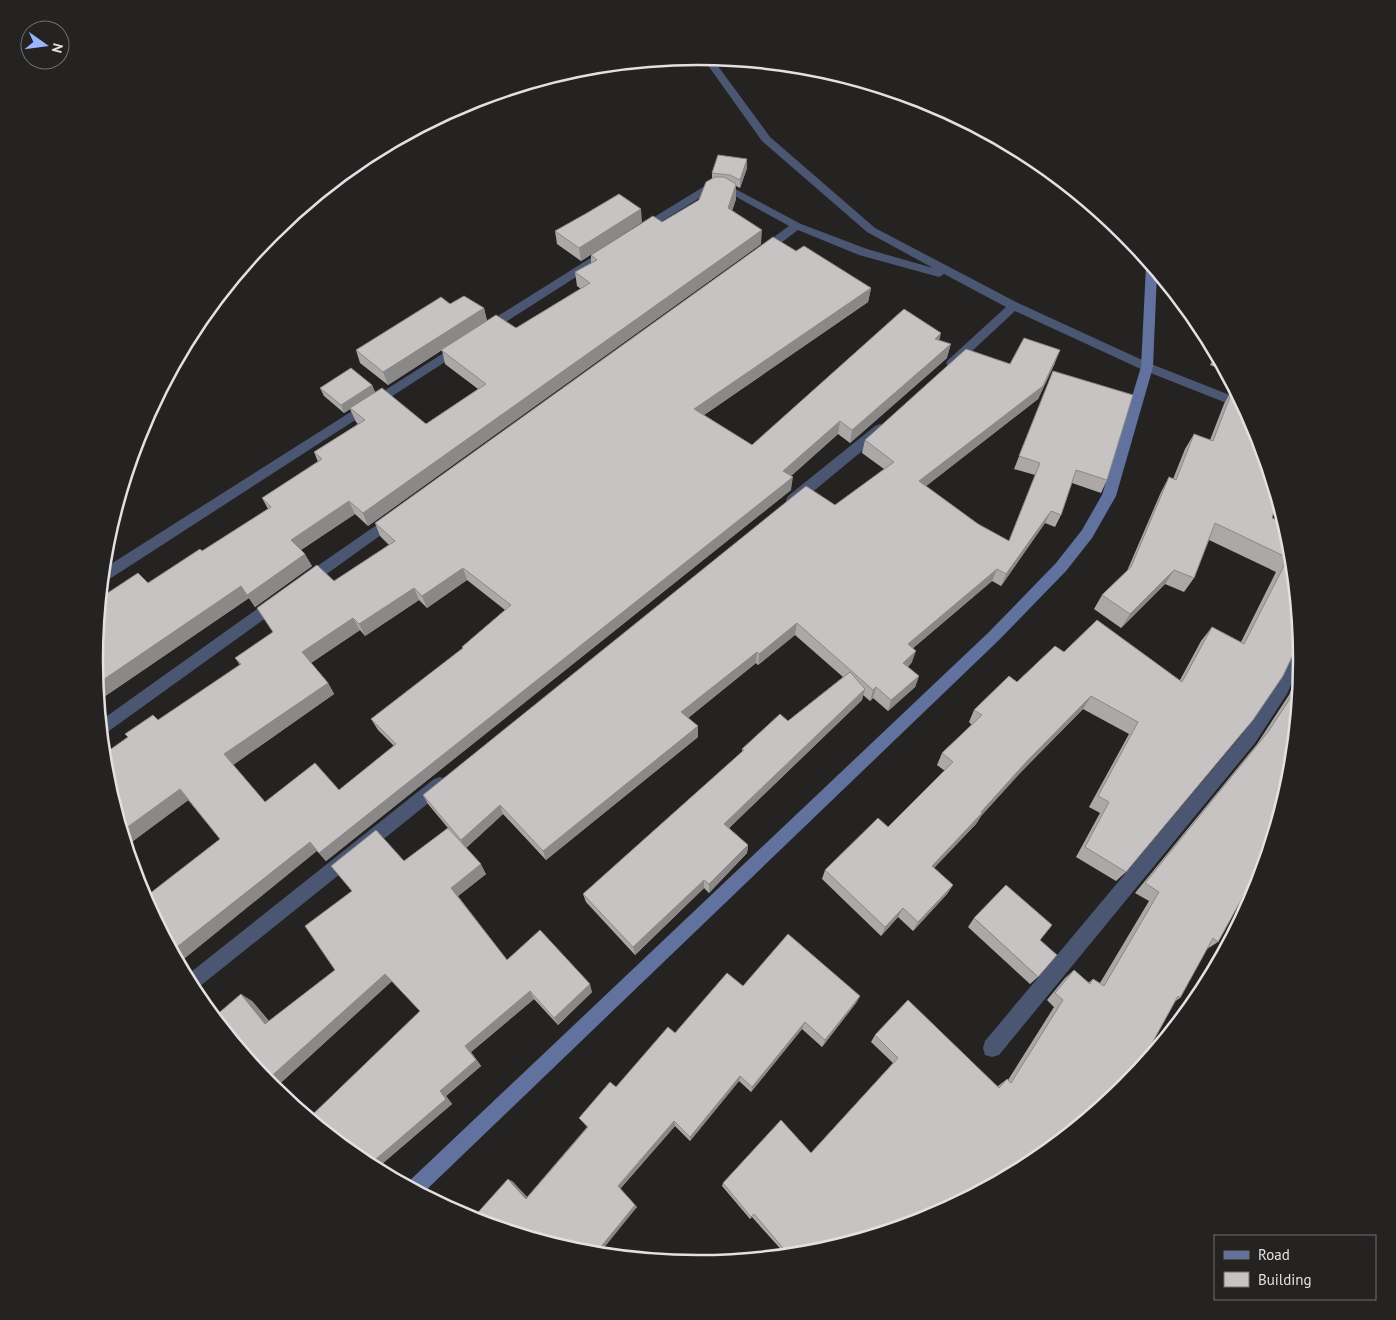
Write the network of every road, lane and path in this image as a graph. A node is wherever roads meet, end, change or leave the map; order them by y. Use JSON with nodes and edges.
{"nodes":[{"id":1,"x":713,"y":65,"type":"edge"},
{"id":2,"x":797,"y":226,"type":"junction"},
{"id":3,"x":748,"y":261,"type":"edge"},
{"id":4,"x":1152,"y":276,"type":"edge"},
{"id":5,"x":962,"y":279,"type":"junction"},
{"id":6,"x":1014,"y":306,"type":"junction"},
{"id":7,"x":1147,"y":368,"type":"junction"},
{"id":8,"x":942,"y":372,"type":"edge"},
{"id":9,"x":1234,"y":402,"type":"edge"},
{"id":10,"x":892,"y":418,"type":"edge"},
{"id":11,"x":779,"y":511,"type":"edge"},
{"id":12,"x":401,"y":512,"type":"edge"},
{"id":13,"x":110,"y":571,"type":"edge"},
{"id":14,"x":1293,"y":662,"type":"edge"},
{"id":15,"x":107,"y":725,"type":"edge"},
{"id":16,"x":451,"y":775,"type":"edge"},
{"id":17,"x":196,"y":979,"type":"edge"},
{"id":18,"x":992,"y":1048,"type":"dead end"},
{"id":19,"x":418,"y":1185,"type":"edge"}],
"edges":[{"from":1,"to":5,"type":"street"},
{"from":2,"to":3,"type":"street"},
{"from":2,"to":5,"type":"street"},
{"from":2,"to":13,"type":"street"},
{"from":4,"to":7,"type":"street"},
{"from":5,"to":6,"type":"street"},
{"from":6,"to":7,"type":"street"},
{"from":6,"to":8,"type":"street"},
{"from":7,"to":9,"type":"street"},
{"from":7,"to":19,"type":"street"},
{"from":10,"to":11,"type":"street"},
{"from":12,"to":15,"type":"street"},
{"from":14,"to":18,"type":"street"},
{"from":16,"to":17,"type":"street"}]}
